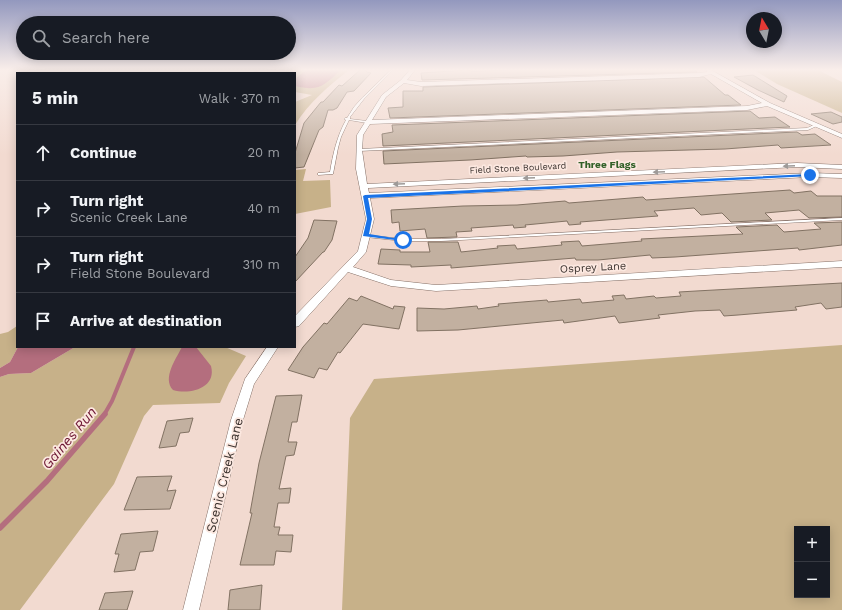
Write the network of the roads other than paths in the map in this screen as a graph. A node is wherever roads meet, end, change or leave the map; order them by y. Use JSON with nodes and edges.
{"nodes":[{"id":1,"x":363,"y":98,"type":"edge"},
{"id":2,"x":382,"y":98,"type":"edge"},
{"id":3,"x":758,"y":98,"type":"edge"},
{"id":4,"x":768,"y":104,"type":"junction"},
{"id":5,"x":346,"y":118,"type":"junction"},
{"id":6,"x":367,"y":122,"type":"junction"},
{"id":7,"x":817,"y":126,"type":"junction"},
{"id":8,"x":842,"y":136,"type":"edge"},
{"id":9,"x":359,"y":150,"type":"junction"},
{"id":10,"x":842,"y":167,"type":"edge"},
{"id":11,"x":319,"y":174,"type":"dead end"},
{"id":12,"x":842,"y":176,"type":"edge"},
{"id":13,"x":364,"y":186,"type":"junction"},
{"id":14,"x":365,"y":196,"type":"junction"},
{"id":15,"x":842,"y":219,"type":"edge"},
{"id":16,"x":366,"y":236,"type":"junction"},
{"id":17,"x":842,"y":264,"type":"edge"},
{"id":18,"x":347,"y":268,"type":"junction"},
{"id":19,"x":296,"y":322,"type":"edge"},
{"id":20,"x":272,"y":348,"type":"edge"},
{"id":21,"x":191,"y":610,"type":"edge"}],
"edges":[{"from":1,"to":5,"type":"lane"},
{"from":2,"to":6,"type":"street"},
{"from":3,"to":4,"type":"street"},
{"from":4,"to":6,"type":"street"},
{"from":4,"to":7,"type":"street"},
{"from":5,"to":6,"type":"lane"},
{"from":5,"to":11,"type":"lane"},
{"from":6,"to":9,"type":"street"},
{"from":7,"to":8,"type":"street"},
{"from":7,"to":9,"type":"lane"},
{"from":9,"to":13,"type":"street"},
{"from":10,"to":13,"type":"street","name":"Field Stone Boulevard","one_way":true},
{"from":12,"to":14,"type":"street","name":"Field Stone Boulevard"},
{"from":13,"to":14,"type":"street"},
{"from":14,"to":16,"type":"street"},
{"from":15,"to":16,"type":"lane"},
{"from":16,"to":18,"type":"street"},
{"from":17,"to":18,"type":"street","name":"Osprey Lane"},
{"from":18,"to":19,"type":"street"},
{"from":20,"to":21,"type":"street","name":"Scenic Creek Lane"}]}
